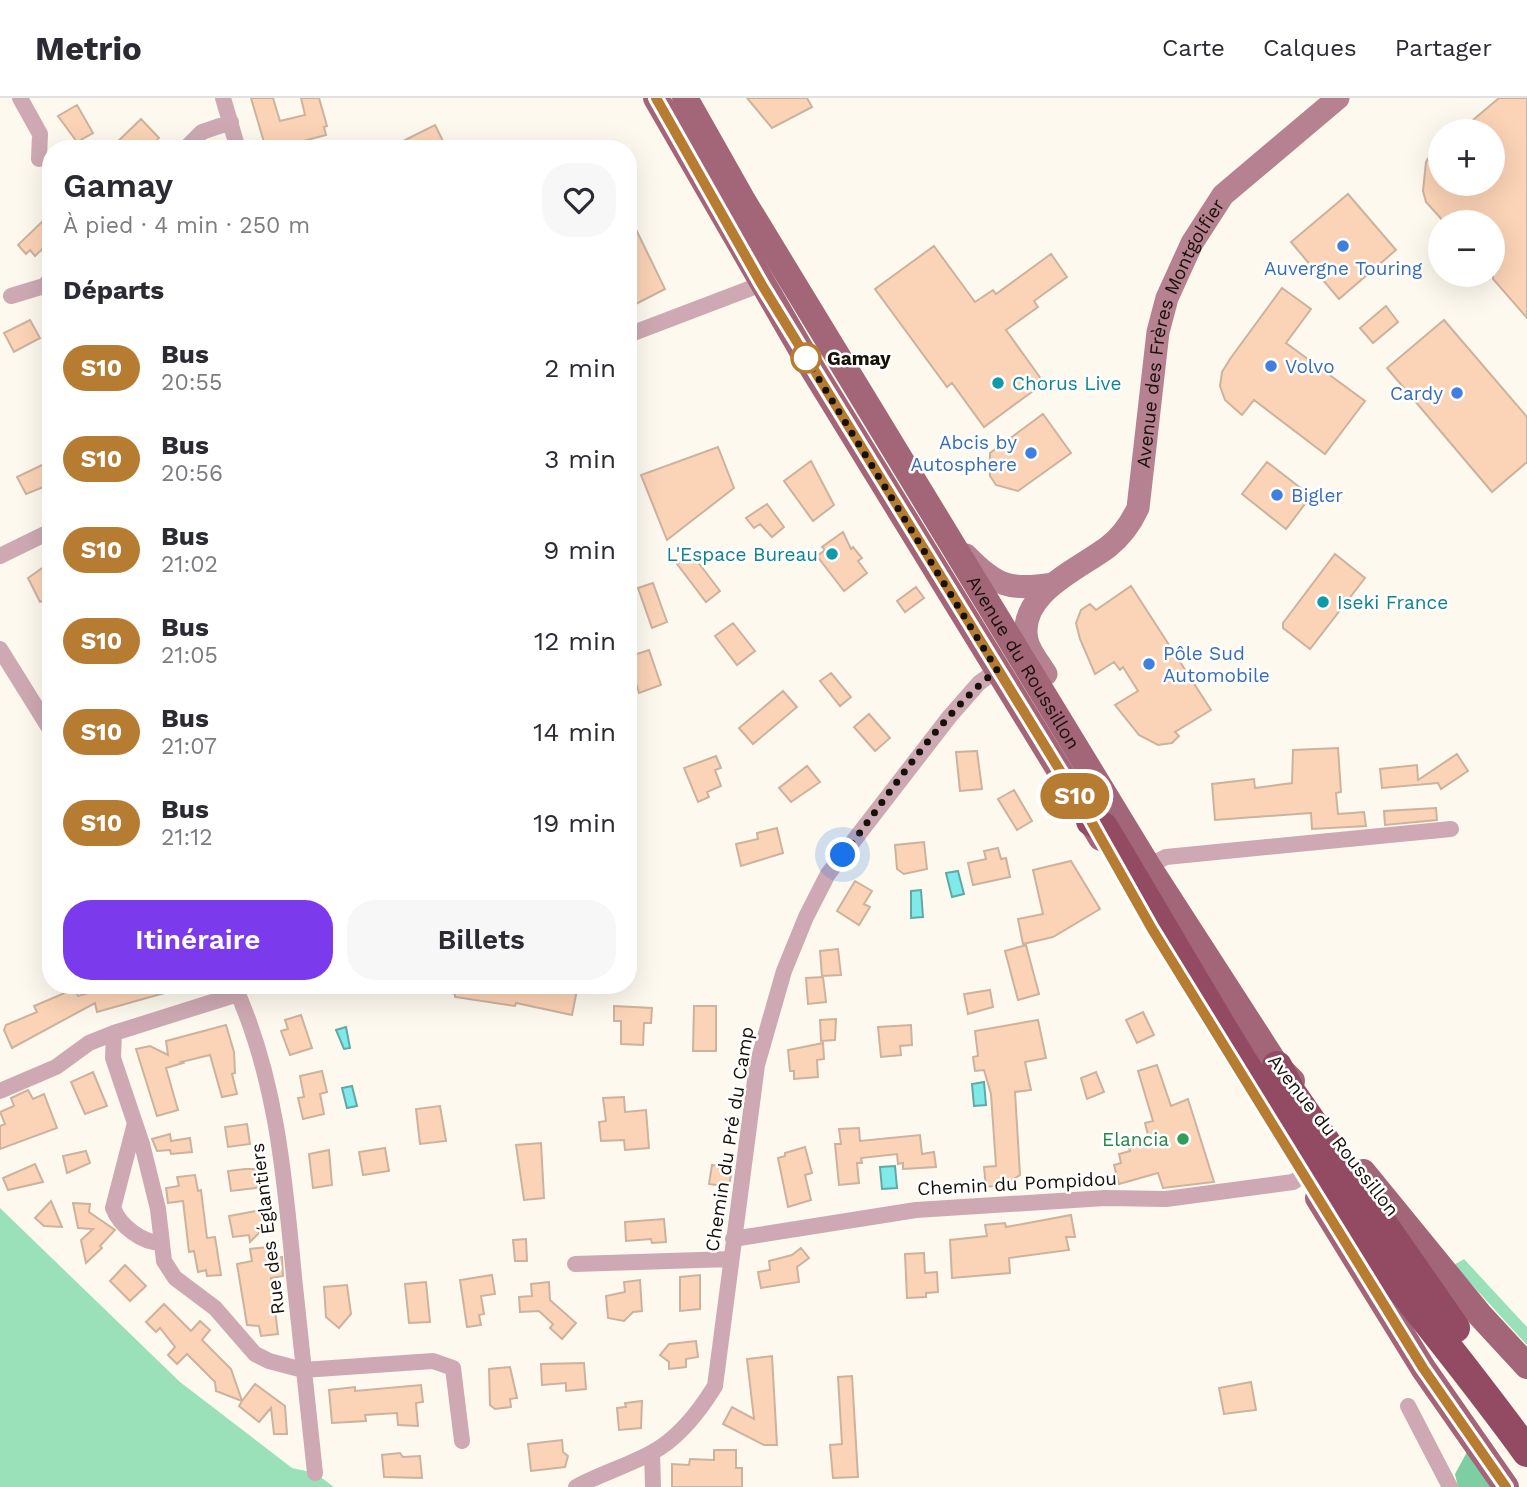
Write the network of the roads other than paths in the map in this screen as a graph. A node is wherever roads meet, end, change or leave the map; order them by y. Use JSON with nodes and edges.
{"nodes":[{"id":1,"x":20,"y":98,"type":"edge"},
{"id":2,"x":223,"y":98,"type":"edge"},
{"id":3,"x":656,"y":98,"type":"edge"},
{"id":4,"x":685,"y":98,"type":"edge"},
{"id":5,"x":1338,"y":98,"type":"edge"},
{"id":6,"x":231,"y":122,"type":"junction"},
{"id":7,"x":194,"y":140,"type":"edge"},
{"id":8,"x":236,"y":140,"type":"edge"},
{"id":9,"x":39,"y":159,"type":"dead end"},
{"id":10,"x":762,"y":285,"type":"junction"},
{"id":11,"x":42,"y":287,"type":"edge"},
{"id":12,"x":11,"y":296,"type":"dead end"},
{"id":13,"x":637,"y":332,"type":"edge"},
{"id":14,"x":42,"y":535,"type":"edge"},
{"id":15,"x":950,"y":539,"type":"junction"},
{"id":16,"x":0,"y":556,"type":"edge"},
{"id":17,"x":1052,"y":584,"type":"junction"},
{"id":18,"x":0,"y":649,"type":"edge"},
{"id":19,"x":997,"y":670,"type":"junction"},
{"id":20,"x":42,"y":717,"type":"edge"},
{"id":21,"x":1097,"y":808,"type":"junction"},
{"id":22,"x":1451,"y":829,"type":"dead end"},
{"id":23,"x":1148,"y":866,"type":"junction"},
{"id":24,"x":222,"y":994,"type":"edge"},
{"id":25,"x":238,"y":994,"type":"edge"},
{"id":26,"x":114,"y":1033,"type":"junction"},
{"id":27,"x":1277,"y":1066,"type":"junction"},
{"id":28,"x":0,"y":1091,"type":"edge"},
{"id":29,"x":135,"y":1124,"type":"junction"},
{"id":30,"x":1304,"y":1175,"type":"junction"},
{"id":31,"x":733,"y":1239,"type":"junction"},
{"id":32,"x":162,"y":1243,"type":"junction"},
{"id":33,"x":731,"y":1259,"type":"junction"},
{"id":34,"x":575,"y":1264,"type":"dead end"},
{"id":35,"x":1527,"y":1366,"type":"edge"},
{"id":36,"x":303,"y":1370,"type":"junction"},
{"id":37,"x":1408,"y":1406,"type":"dead end"},
{"id":38,"x":1527,"y":1428,"type":"edge"},
{"id":39,"x":462,"y":1441,"type":"dead end"},
{"id":40,"x":1527,"y":1451,"type":"edge"},
{"id":41,"x":652,"y":1453,"type":"junction"},
{"id":42,"x":315,"y":1473,"type":"dead end"},
{"id":43,"x":576,"y":1487,"type":"edge"},
{"id":44,"x":653,"y":1487,"type":"edge"},
{"id":45,"x":1450,"y":1487,"type":"edge"},
{"id":46,"x":1506,"y":1487,"type":"edge"}],
"edges":[{"from":1,"to":9,"type":"street"},
{"from":2,"to":6,"type":"street"},
{"from":3,"to":10,"type":"main road","name":"Avenue du Roussillon"},
{"from":4,"to":15,"type":"main road","name":"Avenue du Roussillon"},
{"from":5,"to":17,"type":"street","name":"Avenue des Frères Montgolfier"},
{"from":6,"to":7,"type":"street"},
{"from":6,"to":8,"type":"street"},
{"from":10,"to":13,"type":"street"},
{"from":10,"to":19,"type":"main road","name":"Avenue du Roussillon"},
{"from":11,"to":12,"type":"street"},
{"from":14,"to":16,"type":"street"},
{"from":15,"to":17,"type":"street"},
{"from":15,"to":21,"type":"main road","name":"Avenue du Roussillon"},
{"from":17,"to":21,"type":"street"},
{"from":18,"to":20,"type":"street"},
{"from":19,"to":21,"type":"main road","name":"Avenue du Roussillon"},
{"from":19,"to":31,"type":"street","name":"Chemin du Pré du Camp"},
{"from":21,"to":23,"type":"main road","name":"Avenue du Roussillon"},
{"from":21,"to":30,"type":"main road","name":"Avenue du Roussillon"},
{"from":21,"to":40,"type":"highway"},
{"from":22,"to":23,"type":"street"},
{"from":23,"to":27,"type":"main road","name":"Avenue du Roussillon"},
{"from":24,"to":26,"type":"street"},
{"from":25,"to":36,"type":"street","name":"Rue des Églantiers"},
{"from":26,"to":28,"type":"street"},
{"from":26,"to":29,"type":"street"},
{"from":27,"to":35,"type":"main road","name":"Avenue du Roussillon"},
{"from":27,"to":38,"type":"highway"},
{"from":29,"to":32,"type":"street"},
{"from":29,"to":32,"type":"street"},
{"from":30,"to":31,"type":"street","name":"Chemin du Pompidou"},
{"from":30,"to":46,"type":"main road","name":"Avenue du Roussillon"},
{"from":31,"to":33,"type":"street","name":"Chemin du Pré du Camp"},
{"from":32,"to":36,"type":"street"},
{"from":33,"to":34,"type":"street"},
{"from":33,"to":41,"type":"street","name":"Chemin du Pré du Camp"},
{"from":36,"to":39,"type":"street"},
{"from":36,"to":42,"type":"street","name":"Rue des Églantiers"},
{"from":37,"to":45,"type":"street"},
{"from":41,"to":43,"type":"street","name":"Chemin du Pré du Camp"},
{"from":41,"to":44,"type":"street"}]}
